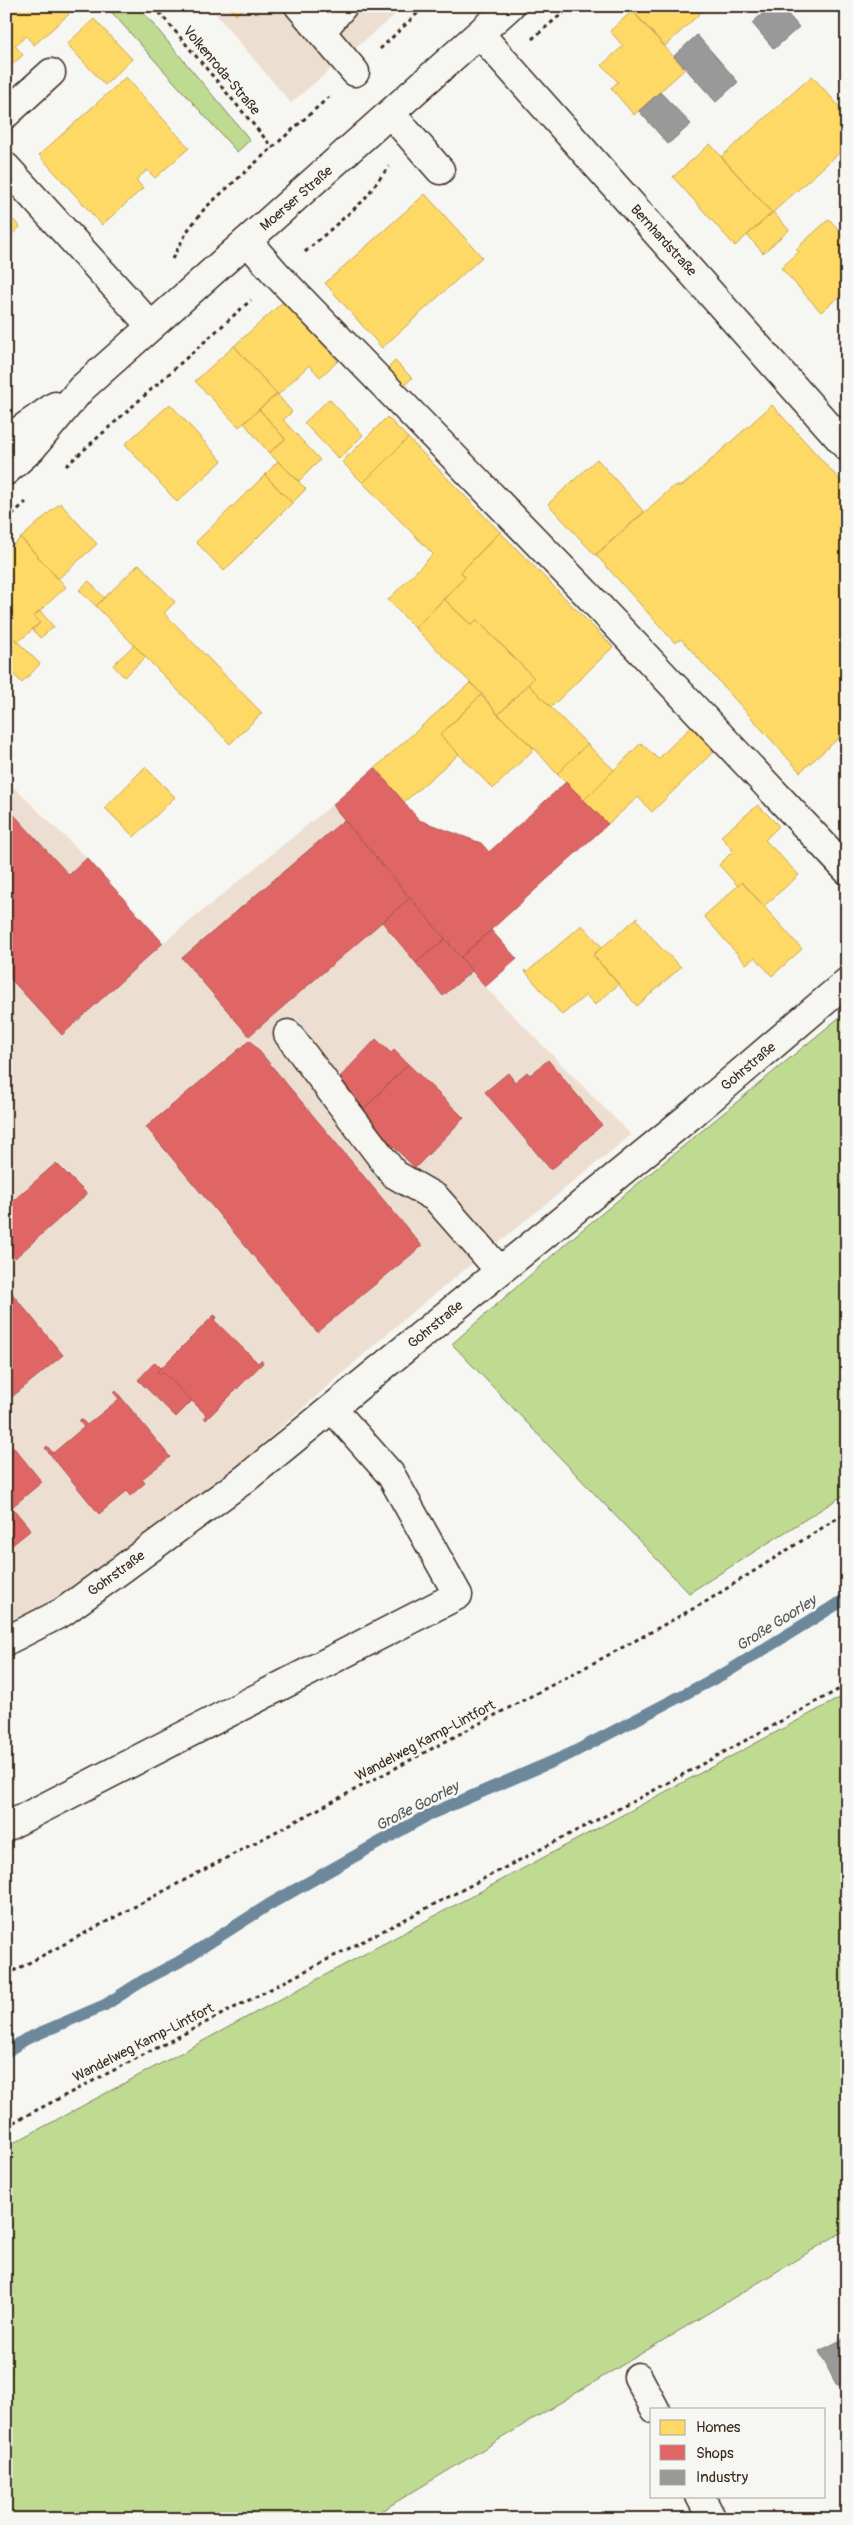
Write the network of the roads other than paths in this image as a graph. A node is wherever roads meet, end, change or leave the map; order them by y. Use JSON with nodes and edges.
{"nodes":[{"id":1,"x":299,"y":6,"type":"edge"},
{"id":2,"x":344,"y":6,"type":"edge"},
{"id":3,"x":510,"y":6,"type":"edge"},
{"id":4,"x":321,"y":32,"type":"junction"},
{"id":5,"x":480,"y":34,"type":"junction"},
{"id":6,"x":355,"y":72,"type":"road end"},
{"id":7,"x":51,"y":73,"type":"dead end"},
{"id":8,"x":6,"y":114,"type":"edge"},
{"id":9,"x":391,"y":114,"type":"junction"},
{"id":10,"x":6,"y":167,"type":"edge"},
{"id":11,"x":440,"y":170,"type":"dead end"},
{"id":12,"x":247,"y":241,"type":"junction"},
{"id":13,"x":150,"y":325,"type":"junction"},
{"id":14,"x":81,"y":388,"type":"junction"},
{"id":15,"x":6,"y":440,"type":"edge"},
{"id":16,"x":847,"y":447,"type":"edge"},
{"id":17,"x":6,"y":471,"type":"edge"},
{"id":18,"x":847,"y":870,"type":"edge"},
{"id":19,"x":847,"y":982,"type":"edge"},
{"id":20,"x":288,"y":1034,"type":"dead end"},
{"id":21,"x":500,"y":1271,"type":"junction"},
{"id":22,"x":332,"y":1408,"type":"junction"},
{"id":23,"x":6,"y":1641,"type":"edge"},
{"id":24,"x":6,"y":1827,"type":"edge"},
{"id":25,"x":638,"y":2377,"type":"dead end"},
{"id":26,"x":654,"y":2408,"type":"edge"},
{"id":27,"x":701,"y":2498,"type":"edge"},
{"id":28,"x":712,"y":2519,"type":"edge"}],
"edges":[{"from":1,"to":4,"type":"street"},
{"from":2,"to":4,"type":"street"},
{"from":3,"to":5,"type":"street","name":"Moerser Straße"},
{"from":4,"to":6,"type":"street"},
{"from":5,"to":9,"type":"street","name":"Moerser Straße"},
{"from":5,"to":16,"type":"street","name":"Bernhardstraße"},
{"from":7,"to":8,"type":"street"},
{"from":9,"to":11,"type":"street"},
{"from":9,"to":12,"type":"street","name":"Moerser Straße"},
{"from":10,"to":13,"type":"street"},
{"from":12,"to":13,"type":"street","name":"Moerser Straße"},
{"from":12,"to":18,"type":"street"},
{"from":13,"to":14,"type":"street","name":"Moerser Straße"},
{"from":14,"to":15,"type":"street","name":"Moerser Straße"},
{"from":14,"to":17,"type":"street","name":"Moerser Straße"},
{"from":19,"to":21,"type":"street","name":"Gohrstraße"},
{"from":20,"to":21,"type":"street"},
{"from":21,"to":22,"type":"street","name":"Gohrstraße"},
{"from":22,"to":23,"type":"street","name":"Gohrstraße"},
{"from":22,"to":24,"type":"street"},
{"from":25,"to":26,"type":"street"},
{"from":27,"to":28,"type":"street"}]}
